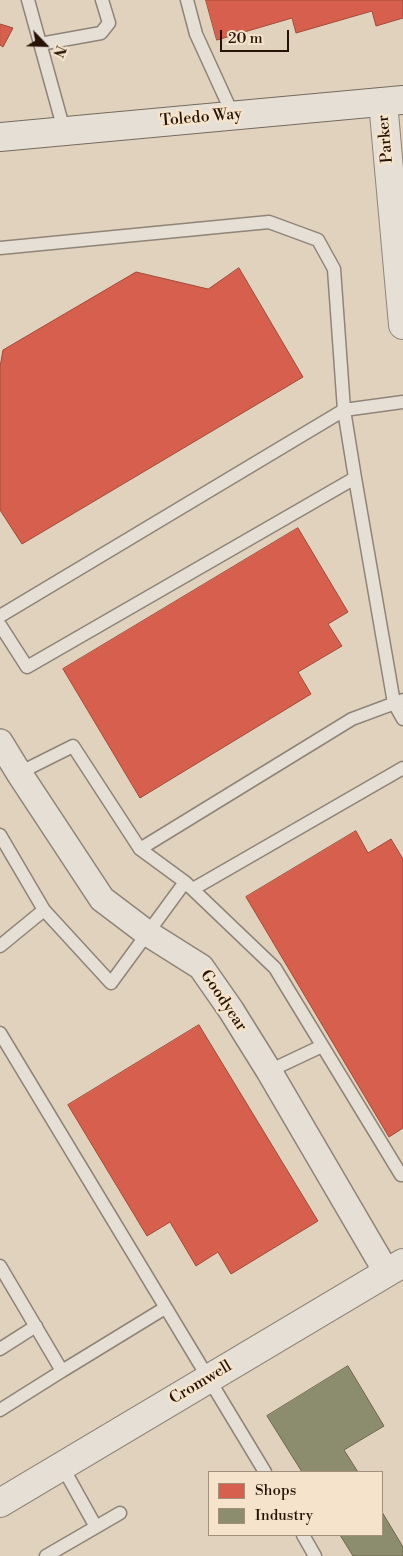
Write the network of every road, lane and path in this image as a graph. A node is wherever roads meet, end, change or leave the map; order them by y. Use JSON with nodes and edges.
{"nodes":[{"id":1,"x":28,"y":0,"type":"edge"},
{"id":2,"x":102,"y":0,"type":"edge"},
{"id":3,"x":187,"y":0,"type":"edge"},
{"id":4,"x":40,"y":44,"type":"junction"},
{"id":5,"x":393,"y":101,"type":"edge"},
{"id":6,"x":233,"y":115,"type":"junction"},
{"id":7,"x":64,"y":130,"type":"junction"},
{"id":8,"x":0,"y":137,"type":"edge"},
{"id":9,"x":0,"y":248,"type":"edge"},
{"id":10,"x":403,"y":325,"type":"edge"},
{"id":11,"x":403,"y":402,"type":"edge"},
{"id":12,"x":344,"y":410,"type":"junction"},
{"id":13,"x":354,"y":478,"type":"junction"},
{"id":14,"x":0,"y":616,"type":"edge"},
{"id":15,"x":0,"y":624,"type":"edge"},
{"id":16,"x":398,"y":701,"type":"edge"},
{"id":17,"x":403,"y":720,"type":"edge"},
{"id":18,"x":0,"y":742,"type":"edge"},
{"id":19,"x":403,"y":768,"type":"edge"},
{"id":20,"x":19,"y":773,"type":"junction"},
{"id":21,"x":0,"y":836,"type":"edge"},
{"id":22,"x":140,"y":849,"type":"junction"},
{"id":23,"x":189,"y":886,"type":"junction"},
{"id":24,"x":44,"y":910,"type":"junction"},
{"id":25,"x":147,"y":933,"type":"junction"},
{"id":26,"x":0,"y":946,"type":"edge"},
{"id":27,"x":0,"y":1034,"type":"edge"},
{"id":28,"x":322,"y":1046,"type":"junction"},
{"id":29,"x":269,"y":1071,"type":"junction"},
{"id":30,"x":403,"y":1174,"type":"edge"},
{"id":31,"x":0,"y":1266,"type":"edge"},
{"id":32,"x":395,"y":1268,"type":"edge"},
{"id":33,"x":165,"y":1308,"type":"junction"},
{"id":34,"x":36,"y":1326,"type":"junction"},
{"id":35,"x":0,"y":1349,"type":"edge"},
{"id":36,"x":62,"y":1371,"type":"junction"},
{"id":37,"x":209,"y":1379,"type":"junction"},
{"id":38,"x":0,"y":1410,"type":"edge"},
{"id":39,"x":62,"y":1466,"type":"junction"},
{"id":40,"x":264,"y":1471,"type":"edge"},
{"id":41,"x":0,"y":1503,"type":"edge"},
{"id":42,"x":120,"y":1513,"type":"dead end"},
{"id":43,"x":96,"y":1527,"type":"junction"},
{"id":44,"x":303,"y":1536,"type":"edge"},
{"id":45,"x":46,"y":1556,"type":"edge"},
{"id":46,"x":315,"y":1556,"type":"edge"}],
"edges":[{"from":1,"to":4,"type":"lane"},
{"from":2,"to":4,"type":"lane"},
{"from":3,"to":6,"type":"lane"},
{"from":4,"to":7,"type":"lane"},
{"from":5,"to":6,"type":"street","name":"Toledo Way"},
{"from":5,"to":10,"type":"street","name":"Parker"},
{"from":6,"to":7,"type":"street","name":"Toledo Way"},
{"from":7,"to":8,"type":"street","name":"Toledo Way"},
{"from":9,"to":12,"type":"lane"},
{"from":11,"to":12,"type":"lane"},
{"from":12,"to":13,"type":"lane"},
{"from":12,"to":14,"type":"lane"},
{"from":13,"to":15,"type":"lane"},
{"from":13,"to":16,"type":"lane"},
{"from":16,"to":17,"type":"lane"},
{"from":16,"to":22,"type":"lane"},
{"from":18,"to":20,"type":"street","name":"Goodyear"},
{"from":19,"to":23,"type":"lane"},
{"from":20,"to":22,"type":"lane"},
{"from":20,"to":25,"type":"street","name":"Goodyear"},
{"from":21,"to":24,"type":"lane"},
{"from":22,"to":23,"type":"lane"},
{"from":23,"to":25,"type":"lane"},
{"from":23,"to":28,"type":"lane"},
{"from":24,"to":25,"type":"lane"},
{"from":24,"to":26,"type":"lane"},
{"from":25,"to":29,"type":"street","name":"Goodyear"},
{"from":27,"to":33,"type":"lane"},
{"from":28,"to":29,"type":"lane"},
{"from":28,"to":30,"type":"lane"},
{"from":29,"to":32,"type":"street","name":"Goodyear"},
{"from":31,"to":34,"type":"lane"},
{"from":32,"to":37,"type":"street","name":"Cromwell"},
{"from":33,"to":36,"type":"lane"},
{"from":33,"to":37,"type":"lane"},
{"from":34,"to":35,"type":"lane"},
{"from":34,"to":36,"type":"lane"},
{"from":36,"to":38,"type":"lane"},
{"from":37,"to":39,"type":"street","name":"Cromwell"},
{"from":37,"to":40,"type":"lane"},
{"from":39,"to":41,"type":"street","name":"Cromwell"},
{"from":39,"to":43,"type":"lane"},
{"from":42,"to":43,"type":"lane"},
{"from":43,"to":45,"type":"lane"},
{"from":44,"to":46,"type":"lane"}]}
